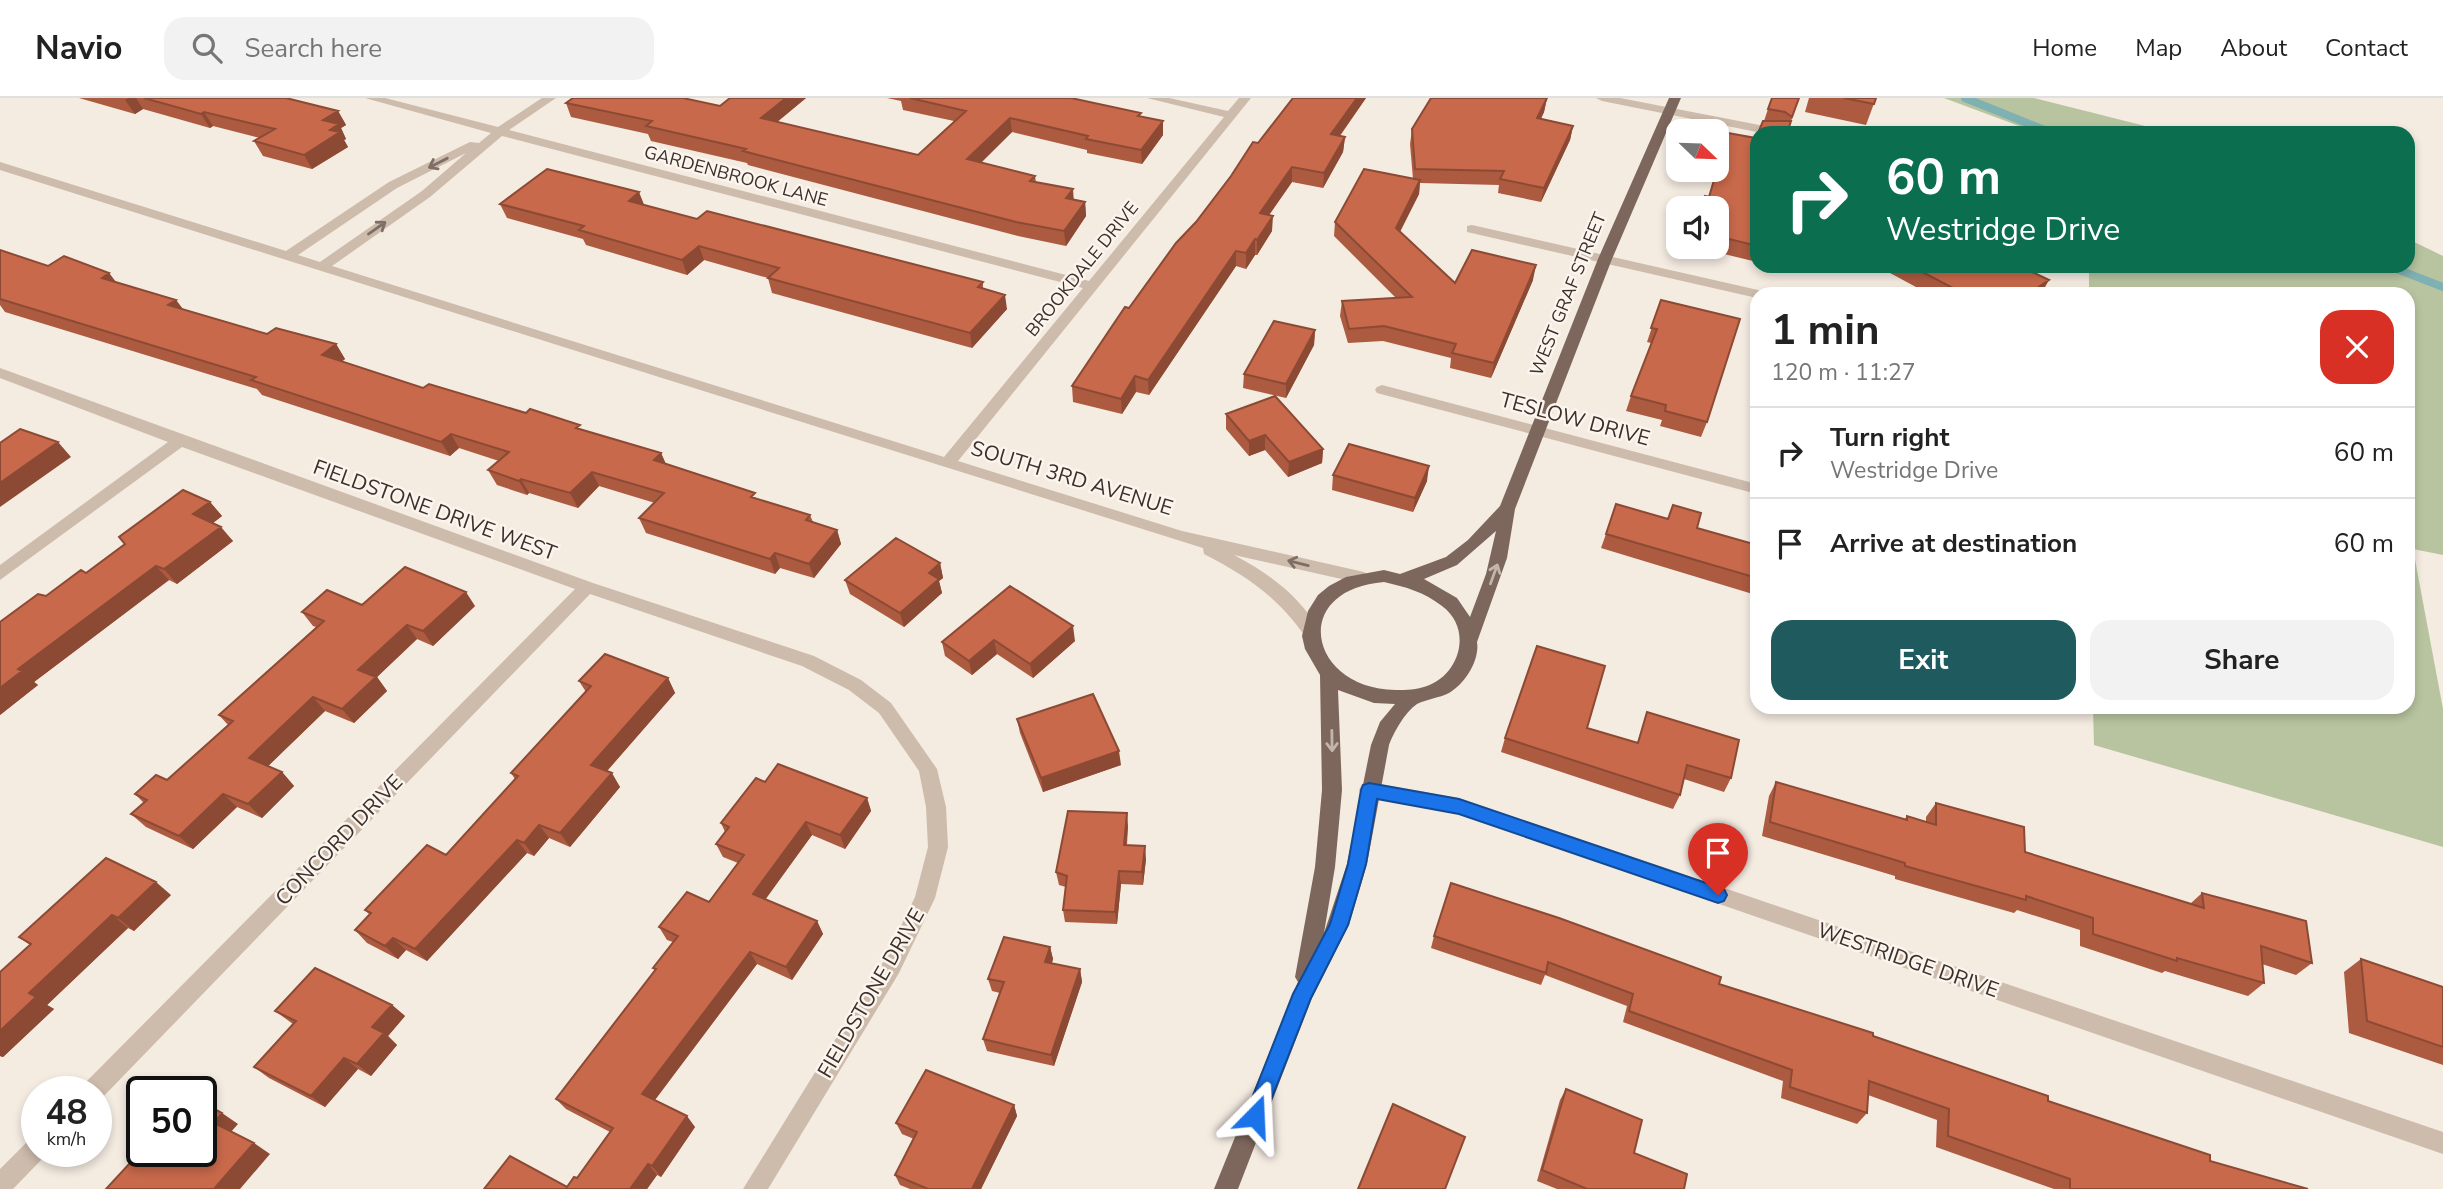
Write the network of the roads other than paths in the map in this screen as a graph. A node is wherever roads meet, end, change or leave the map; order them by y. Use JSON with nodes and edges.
{"nodes":[{"id":1,"x":371,"y":98,"type":"edge"},
{"id":2,"x":550,"y":98,"type":"edge"},
{"id":3,"x":1153,"y":98,"type":"edge"},
{"id":4,"x":1245,"y":98,"type":"edge"},
{"id":5,"x":1602,"y":98,"type":"edge"},
{"id":6,"x":1672,"y":105,"type":"edge"},
{"id":7,"x":1232,"y":115,"type":"junction"},
{"id":8,"x":1753,"y":126,"type":"edge"},
{"id":9,"x":499,"y":132,"type":"junction"},
{"id":10,"x":0,"y":166,"type":"edge"},
{"id":11,"x":1472,"y":229,"type":"dead end"},
{"id":12,"x":288,"y":256,"type":"junction"},
{"id":13,"x":1605,"y":259,"type":"junction"},
{"id":14,"x":321,"y":267,"type":"junction"},
{"id":15,"x":1092,"y":286,"type":"junction"},
{"id":16,"x":1750,"y":292,"type":"edge"},
{"id":17,"x":0,"y":373,"type":"edge"},
{"id":18,"x":1382,"y":390,"type":"dead end"},
{"id":19,"x":1538,"y":432,"type":"junction"},
{"id":20,"x":180,"y":441,"type":"junction"},
{"id":21,"x":948,"y":463,"type":"junction"},
{"id":22,"x":1750,"y":487,"type":"edge"},
{"id":23,"x":1507,"y":509,"type":"junction"},
{"id":24,"x":1181,"y":537,"type":"junction"},
{"id":25,"x":0,"y":574,"type":"edge"},
{"id":26,"x":1364,"y":578,"type":"junction"},
{"id":27,"x":1405,"y":578,"type":"junction"},
{"id":28,"x":587,"y":587,"type":"junction"},
{"id":29,"x":1310,"y":630,"type":"junction"},
{"id":30,"x":1471,"y":637,"type":"junction"},
{"id":31,"x":1329,"y":673,"type":"junction"},
{"id":32,"x":855,"y":685,"type":"joint"},
{"id":33,"x":1412,"y":698,"type":"junction"},
{"id":34,"x":1369,"y":790,"type":"junction"},
{"id":35,"x":1303,"y":994,"type":"junction"},
{"id":36,"x":108,"y":1076,"type":"edge"},
{"id":37,"x":2443,"y":1143,"type":"edge"},
{"id":38,"x":21,"y":1164,"type":"edge"},
{"id":39,"x":0,"y":1186,"type":"edge"},
{"id":40,"x":755,"y":1189,"type":"edge"},
{"id":41,"x":1226,"y":1189,"type":"edge"}],
"edges":[{"from":1,"to":9,"type":"street","name":"GARDENBROOK LANE"},
{"from":2,"to":9,"type":"street"},
{"from":3,"to":7,"type":"street"},
{"from":4,"to":7,"type":"street","name":"BROOKDALE DRIVE"},
{"from":5,"to":6,"type":"street"},
{"from":6,"to":8,"type":"street"},
{"from":6,"to":13,"type":"main road","name":"WEST GRAF STREET"},
{"from":7,"to":15,"type":"street","name":"BROOKDALE DRIVE"},
{"from":9,"to":12,"type":"street","one_way":true},
{"from":14,"to":9,"type":"street","one_way":true},
{"from":9,"to":15,"type":"street","name":"GARDENBROOK LANE"},
{"from":10,"to":12,"type":"street","name":"SOUTH 3RD AVENUE"},
{"from":11,"to":13,"type":"street"},
{"from":12,"to":14,"type":"street","name":"SOUTH 3RD AVENUE"},
{"from":13,"to":16,"type":"street"},
{"from":13,"to":19,"type":"main road","name":"WEST GRAF STREET"},
{"from":14,"to":21,"type":"street","name":"SOUTH 3RD AVENUE"},
{"from":15,"to":21,"type":"street","name":"BROOKDALE DRIVE"},
{"from":17,"to":20,"type":"street","name":"FIELDSTONE DRIVE WEST"},
{"from":18,"to":19,"type":"street","name":"TESLOW DRIVE"},
{"from":19,"to":22,"type":"street","name":"TESLOW DRIVE"},
{"from":19,"to":23,"type":"main road","name":"WEST GRAF STREET"},
{"from":20,"to":25,"type":"street"},
{"from":20,"to":28,"type":"street","name":"FIELDSTONE DRIVE WEST"},
{"from":21,"to":24,"type":"street","name":"SOUTH 3RD AVENUE"},
{"from":23,"to":27,"type":"main road","name":"WEST GRAF STREET"},
{"from":30,"to":23,"type":"main road","name":"WEST GRAF STREET","one_way":true},
{"from":26,"to":24,"type":"street","name":"SOUTH 3RD AVENUE","one_way":true},
{"from":24,"to":29,"type":"street","name":"SOUTH 3RD AVENUE"},
{"from":26,"to":27,"type":"main road"},
{"from":26,"to":29,"type":"main road"},
{"from":27,"to":30,"type":"main road"},
{"from":28,"to":32,"type":"street","name":"FIELDSTONE DRIVE WEST"},
{"from":28,"to":36,"type":"street","name":"CONCORD DRIVE"},
{"from":29,"to":31,"type":"main road"},
{"from":30,"to":33,"type":"main road"},
{"from":31,"to":33,"type":"main road"},
{"from":31,"to":35,"type":"main road","one_way":true},
{"from":32,"to":40,"type":"street","name":"FIELDSTONE DRIVE"},
{"from":33,"to":34,"type":"main road"},
{"from":34,"to":35,"type":"main road"},
{"from":34,"to":37,"type":"street","name":"WESTRIDGE DRIVE"},
{"from":35,"to":41,"type":"main road"},
{"from":38,"to":39,"type":"street"}]}
